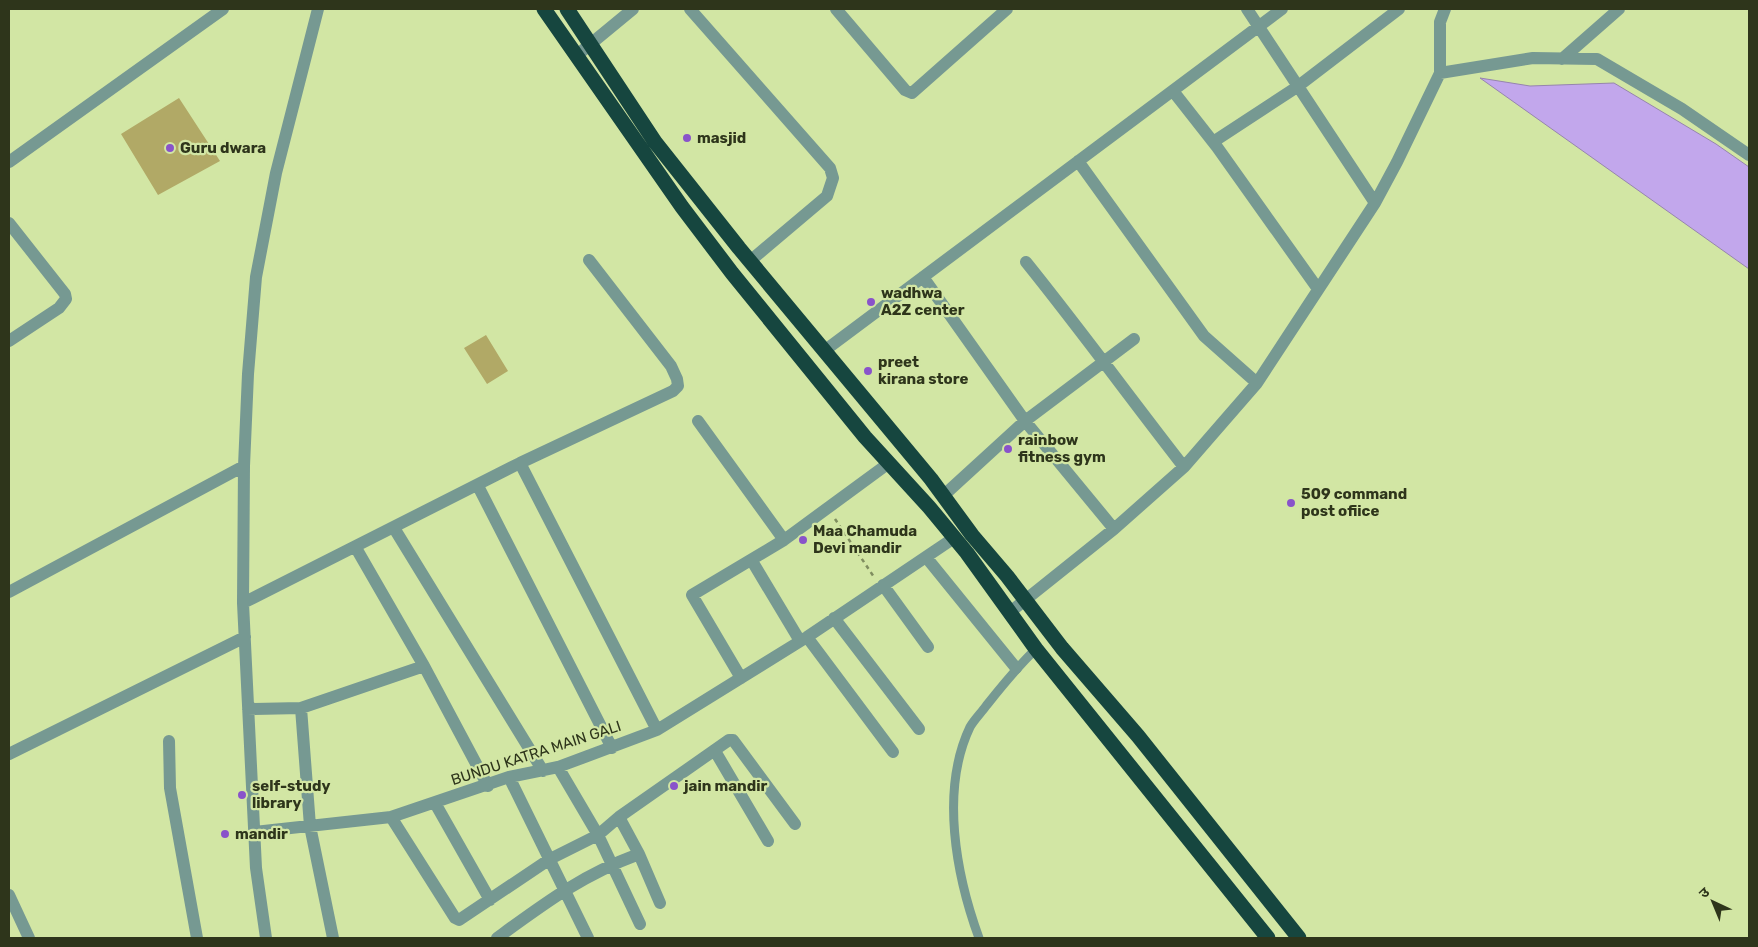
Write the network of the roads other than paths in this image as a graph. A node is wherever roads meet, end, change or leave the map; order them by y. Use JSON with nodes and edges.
{"nodes":[{"id":1,"x":223,"y":9,"type":"edge"},
{"id":2,"x":318,"y":9,"type":"edge"},
{"id":3,"x":544,"y":9,"type":"edge"},
{"id":4,"x":567,"y":9,"type":"edge"},
{"id":5,"x":633,"y":9,"type":"edge"},
{"id":6,"x":690,"y":9,"type":"edge"},
{"id":7,"x":836,"y":9,"type":"edge"},
{"id":8,"x":1007,"y":9,"type":"edge"},
{"id":9,"x":1247,"y":9,"type":"edge"},
{"id":10,"x":1282,"y":9,"type":"edge"},
{"id":11,"x":1398,"y":9,"type":"edge"},
{"id":12,"x":1445,"y":9,"type":"edge"},
{"id":13,"x":1619,"y":9,"type":"edge"},
{"id":14,"x":992,"y":14,"type":"edge"},
{"id":15,"x":1260,"y":27,"type":"junction"},
{"id":16,"x":590,"y":45,"type":"junction"},
{"id":17,"x":576,"y":56,"type":"junction"},
{"id":18,"x":1562,"y":59,"type":"junction"},
{"id":19,"x":1440,"y":73,"type":"junction"},
{"id":20,"x":1297,"y":87,"type":"junction"},
{"id":21,"x":1173,"y":91,"type":"junction"},
{"id":22,"x":1213,"y":142,"type":"junction"},
{"id":23,"x":1749,"y":155,"type":"edge"},
{"id":24,"x":1078,"y":161,"type":"junction"},
{"id":25,"x":9,"y":162,"type":"edge"},
{"id":26,"x":1375,"y":203,"type":"junction"},
{"id":27,"x":9,"y":223,"type":"edge"},
{"id":28,"x":589,"y":260,"type":"dead end"},
{"id":29,"x":750,"y":261,"type":"junction"},
{"id":30,"x":1026,"y":262,"type":"dead end"},
{"id":31,"x":923,"y":276,"type":"junction"},
{"id":32,"x":1318,"y":289,"type":"junction"},
{"id":33,"x":1134,"y":339,"type":"dead end"},
{"id":34,"x":9,"y":341,"type":"edge"},
{"id":35,"x":824,"y":350,"type":"junction"},
{"id":36,"x":1103,"y":363,"type":"junction"},
{"id":37,"x":1257,"y":383,"type":"junction"},
{"id":38,"x":698,"y":421,"type":"dead end"},
{"id":39,"x":1025,"y":421,"type":"junction"},
{"id":40,"x":520,"y":463,"type":"junction"},
{"id":41,"x":889,"y":463,"type":"junction"},
{"id":42,"x":244,"y":466,"type":"junction"},
{"id":43,"x":1184,"y":467,"type":"junction"},
{"id":44,"x":478,"y":486,"type":"junction"},
{"id":45,"x":943,"y":496,"type":"junction"},
{"id":46,"x":394,"y":528,"type":"junction"},
{"id":47,"x":1114,"y":528,"type":"junction"},
{"id":48,"x":954,"y":538,"type":"junction"},
{"id":49,"x":784,"y":540,"type":"junction"},
{"id":50,"x":356,"y":548,"type":"junction"},
{"id":51,"x":926,"y":557,"type":"junction"},
{"id":52,"x":752,"y":561,"type":"junction"},
{"id":53,"x":882,"y":586,"type":"junction"},
{"id":54,"x":9,"y":592,"type":"edge"},
{"id":55,"x":1025,"y":599,"type":"junction"},
{"id":56,"x":243,"y":603,"type":"junction"},
{"id":57,"x":1009,"y":613,"type":"junction"},
{"id":58,"x":834,"y":618,"type":"junction"},
{"id":59,"x":245,"y":637,"type":"junction"},
{"id":60,"x":803,"y":639,"type":"junction"},
{"id":61,"x":928,"y":647,"type":"dead end"},
{"id":62,"x":1036,"y":649,"type":"junction"},
{"id":63,"x":424,"y":666,"type":"junction"},
{"id":64,"x":1016,"y":668,"type":"junction"},
{"id":65,"x":740,"y":678,"type":"junction"},
{"id":66,"x":301,"y":708,"type":"junction"},
{"id":67,"x":248,"y":709,"type":"junction"},
{"id":68,"x":919,"y":729,"type":"dead end"},
{"id":69,"x":657,"y":730,"type":"junction"},
{"id":70,"x":169,"y":741,"type":"dead end"},
{"id":71,"x":612,"y":748,"type":"junction"},
{"id":72,"x":715,"y":751,"type":"junction"},
{"id":73,"x":893,"y":752,"type":"dead end"},
{"id":74,"x":9,"y":754,"type":"edge"},
{"id":75,"x":558,"y":767,"type":"junction"},
{"id":76,"x":543,"y":771,"type":"junction"},
{"id":77,"x":509,"y":777,"type":"junction"},
{"id":78,"x":488,"y":786,"type":"junction"},
{"id":79,"x":435,"y":803,"type":"junction"},
{"id":80,"x":391,"y":817,"type":"junction"},
{"id":81,"x":619,"y":817,"type":"junction"},
{"id":82,"x":795,"y":824,"type":"dead end"},
{"id":83,"x":310,"y":826,"type":"junction"},
{"id":84,"x":254,"y":832,"type":"junction"},
{"id":85,"x":598,"y":834,"type":"junction"},
{"id":86,"x":768,"y":841,"type":"dead end"},
{"id":87,"x":639,"y":854,"type":"junction"},
{"id":88,"x":550,"y":859,"type":"junction"},
{"id":89,"x":610,"y":864,"type":"junction"},
{"id":90,"x":565,"y":888,"type":"junction"},
{"id":91,"x":9,"y":894,"type":"edge"},
{"id":92,"x":490,"y":900,"type":"junction"},
{"id":93,"x":660,"y":903,"type":"dead end"},
{"id":94,"x":640,"y":924,"type":"dead end"},
{"id":95,"x":29,"y":938,"type":"edge"},
{"id":96,"x":197,"y":938,"type":"edge"},
{"id":97,"x":266,"y":938,"type":"edge"},
{"id":98,"x":333,"y":938,"type":"edge"},
{"id":99,"x":497,"y":938,"type":"edge"},
{"id":100,"x":588,"y":938,"type":"edge"},
{"id":101,"x":979,"y":938,"type":"edge"},
{"id":102,"x":1268,"y":938,"type":"edge"},
{"id":103,"x":1299,"y":938,"type":"edge"}],
"edges":[{"from":1,"to":25,"type":"street"},
{"from":2,"to":42,"type":"street"},
{"from":3,"to":17,"type":"highway"},
{"from":4,"to":16,"type":"highway"},
{"from":5,"to":16,"type":"street"},
{"from":6,"to":29,"type":"street"},
{"from":7,"to":14,"type":"street"},
{"from":8,"to":14,"type":"street"},
{"from":9,"to":15,"type":"street"},
{"from":10,"to":15,"type":"street"},
{"from":11,"to":20,"type":"street"},
{"from":12,"to":19,"type":"street"},
{"from":13,"to":18,"type":"street"},
{"from":15,"to":20,"type":"street"},
{"from":15,"to":21,"type":"street"},
{"from":16,"to":17,"type":"street"},
{"from":16,"to":29,"type":"highway"},
{"from":17,"to":41,"type":"highway"},
{"from":18,"to":19,"type":"street"},
{"from":18,"to":23,"type":"street"},
{"from":19,"to":26,"type":"street"},
{"from":20,"to":22,"type":"street"},
{"from":20,"to":26,"type":"street"},
{"from":21,"to":22,"type":"street"},
{"from":21,"to":24,"type":"street"},
{"from":22,"to":32,"type":"street"},
{"from":24,"to":31,"type":"street"},
{"from":24,"to":37,"type":"street"},
{"from":26,"to":32,"type":"street"},
{"from":27,"to":34,"type":"street"},
{"from":28,"to":40,"type":"street"},
{"from":29,"to":35,"type":"highway"},
{"from":30,"to":36,"type":"street"},
{"from":31,"to":35,"type":"street"},
{"from":31,"to":39,"type":"street"},
{"from":32,"to":37,"type":"street"},
{"from":33,"to":36,"type":"street"},
{"from":35,"to":45,"type":"highway"},
{"from":36,"to":39,"type":"street"},
{"from":36,"to":43,"type":"street"},
{"from":37,"to":43,"type":"street"},
{"from":38,"to":49,"type":"street"},
{"from":39,"to":45,"type":"street"},
{"from":39,"to":47,"type":"street"},
{"from":40,"to":44,"type":"street"},
{"from":40,"to":69,"type":"street"},
{"from":41,"to":48,"type":"highway"},
{"from":41,"to":49,"type":"street"},
{"from":42,"to":54,"type":"street"},
{"from":42,"to":56,"type":"street"},
{"from":43,"to":47,"type":"street"},
{"from":44,"to":46,"type":"street"},
{"from":44,"to":71,"type":"street"},
{"from":45,"to":55,"type":"highway"},
{"from":46,"to":50,"type":"street"},
{"from":46,"to":76,"type":"street"},
{"from":47,"to":55,"type":"street"},
{"from":48,"to":51,"type":"street","name":"BUNDU KATRA MAIN GALI"},
{"from":48,"to":57,"type":"highway"},
{"from":49,"to":52,"type":"street"},
{"from":50,"to":56,"type":"street"},
{"from":50,"to":63,"type":"street"},
{"from":51,"to":53,"type":"street","name":"BUNDU KATRA MAIN GALI"},
{"from":51,"to":64,"type":"street"},
{"from":52,"to":60,"type":"street"},
{"from":52,"to":65,"type":"street"},
{"from":53,"to":58,"type":"street","name":"BUNDU KATRA MAIN GALI"},
{"from":53,"to":61,"type":"street"},
{"from":55,"to":57,"type":"street"},
{"from":55,"to":103,"type":"highway"},
{"from":56,"to":59,"type":"street"},
{"from":57,"to":62,"type":"highway"},
{"from":58,"to":60,"type":"street","name":"BUNDU KATRA MAIN GALI"},
{"from":58,"to":68,"type":"street"},
{"from":59,"to":67,"type":"street"},
{"from":59,"to":74,"type":"street"},
{"from":60,"to":65,"type":"street","name":"BUNDU KATRA MAIN GALI"},
{"from":60,"to":73,"type":"street"},
{"from":62,"to":64,"type":"lane"},
{"from":62,"to":102,"type":"highway"},
{"from":63,"to":66,"type":"street"},
{"from":63,"to":78,"type":"street"},
{"from":64,"to":101,"type":"lane"},
{"from":65,"to":69,"type":"street","name":"BUNDU KATRA MAIN GALI"},
{"from":66,"to":67,"type":"street"},
{"from":66,"to":83,"type":"street"},
{"from":67,"to":84,"type":"street"},
{"from":69,"to":71,"type":"street","name":"BUNDU KATRA MAIN GALI"},
{"from":70,"to":96,"type":"street"},
{"from":71,"to":75,"type":"street","name":"BUNDU KATRA MAIN GALI"},
{"from":72,"to":81,"type":"street"},
{"from":72,"to":82,"type":"street"},
{"from":72,"to":86,"type":"street"},
{"from":75,"to":76,"type":"street","name":"BUNDU KATRA MAIN GALI"},
{"from":75,"to":85,"type":"street"},
{"from":76,"to":77,"type":"street","name":"BUNDU KATRA MAIN GALI"},
{"from":77,"to":78,"type":"street","name":"BUNDU KATRA MAIN GALI"},
{"from":77,"to":88,"type":"street"},
{"from":78,"to":79,"type":"street","name":"BUNDU KATRA MAIN GALI"},
{"from":79,"to":80,"type":"street","name":"BUNDU KATRA MAIN GALI"},
{"from":79,"to":92,"type":"street"},
{"from":80,"to":83,"type":"street","name":"BUNDU KATRA MAIN GALI"},
{"from":80,"to":92,"type":"street"},
{"from":81,"to":85,"type":"street"},
{"from":81,"to":87,"type":"street"},
{"from":83,"to":84,"type":"street","name":"BUNDU KATRA MAIN GALI"},
{"from":83,"to":98,"type":"street"},
{"from":84,"to":97,"type":"street"},
{"from":85,"to":88,"type":"street"},
{"from":85,"to":89,"type":"street"},
{"from":87,"to":89,"type":"street"},
{"from":87,"to":93,"type":"street"},
{"from":88,"to":90,"type":"street"},
{"from":88,"to":92,"type":"street"},
{"from":89,"to":90,"type":"street"},
{"from":89,"to":94,"type":"street"},
{"from":90,"to":99,"type":"street"},
{"from":90,"to":100,"type":"street"},
{"from":91,"to":95,"type":"street"}]}
